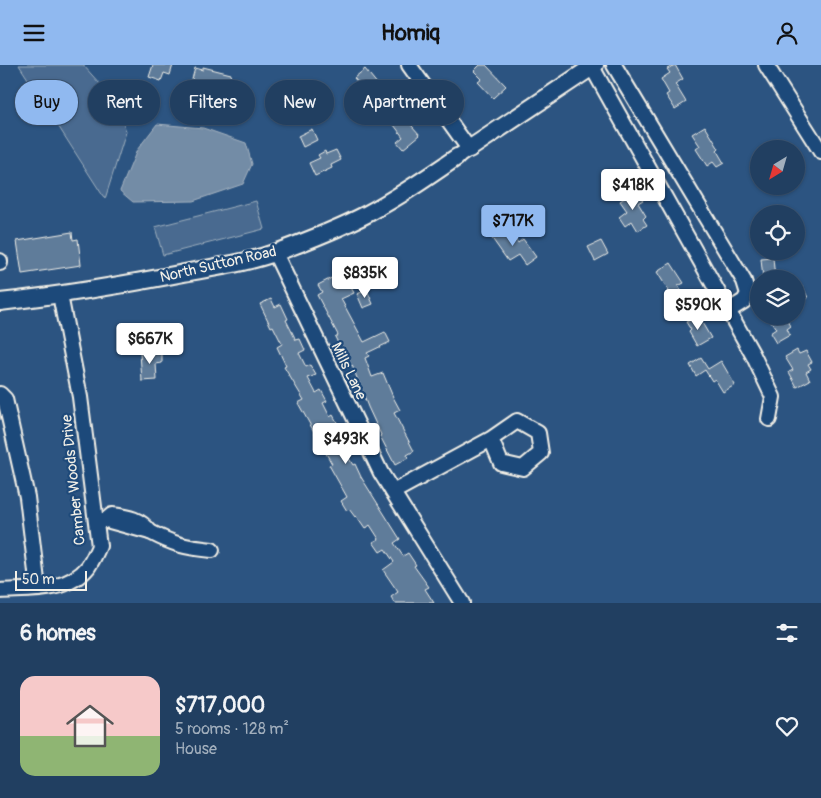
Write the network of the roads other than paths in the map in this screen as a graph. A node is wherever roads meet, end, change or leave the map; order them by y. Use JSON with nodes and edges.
{"nodes":[{"id":1,"x":409,"y":65,"type":"edge"},
{"id":2,"x":614,"y":65,"type":"edge"},
{"id":3,"x":766,"y":65,"type":"edge"},
{"id":4,"x":594,"y":66,"type":"edge"},
{"id":5,"x":821,"y":152,"type":"edge"},
{"id":6,"x":463,"y":153,"type":"junction"},
{"id":7,"x":275,"y":253,"type":"junction"},
{"id":8,"x":60,"y":295,"type":"junction"},
{"id":9,"x":0,"y":302,"type":"edge"},
{"id":10,"x":728,"y":311,"type":"junction"},
{"id":11,"x":0,"y":395,"type":"edge"},
{"id":12,"x":768,"y":419,"type":"dead end"},
{"id":13,"x":491,"y":439,"type":"dead end"},
{"id":14,"x":393,"y":492,"type":"junction"},
{"id":15,"x":101,"y":520,"type":"junction"},
{"id":16,"x":212,"y":550,"type":"dead end"},
{"id":17,"x":38,"y":589,"type":"junction"},
{"id":18,"x":0,"y":591,"type":"edge"},
{"id":19,"x":462,"y":603,"type":"edge"}],
"edges":[{"from":1,"to":6,"type":"street"},
{"from":2,"to":10,"type":"street"},
{"from":3,"to":5,"type":"street"},
{"from":4,"to":6,"type":"main road","name":"North Sutton Road"},
{"from":4,"to":10,"type":"street"},
{"from":6,"to":7,"type":"main road","name":"North Sutton Road"},
{"from":7,"to":8,"type":"main road","name":"North Sutton Road"},
{"from":7,"to":14,"type":"street","name":"Mills Lane"},
{"from":8,"to":9,"type":"main road","name":"North Sutton Road"},
{"from":8,"to":15,"type":"street","name":"Camber Woods Drive"},
{"from":10,"to":12,"type":"street"},
{"from":11,"to":17,"type":"street"},
{"from":13,"to":14,"type":"street"},
{"from":14,"to":19,"type":"street","name":"Mills Lane"},
{"from":15,"to":16,"type":"street"},
{"from":15,"to":17,"type":"street","name":"Camber Woods Drive"},
{"from":17,"to":18,"type":"street","name":"Camber Woods Drive"}]}
